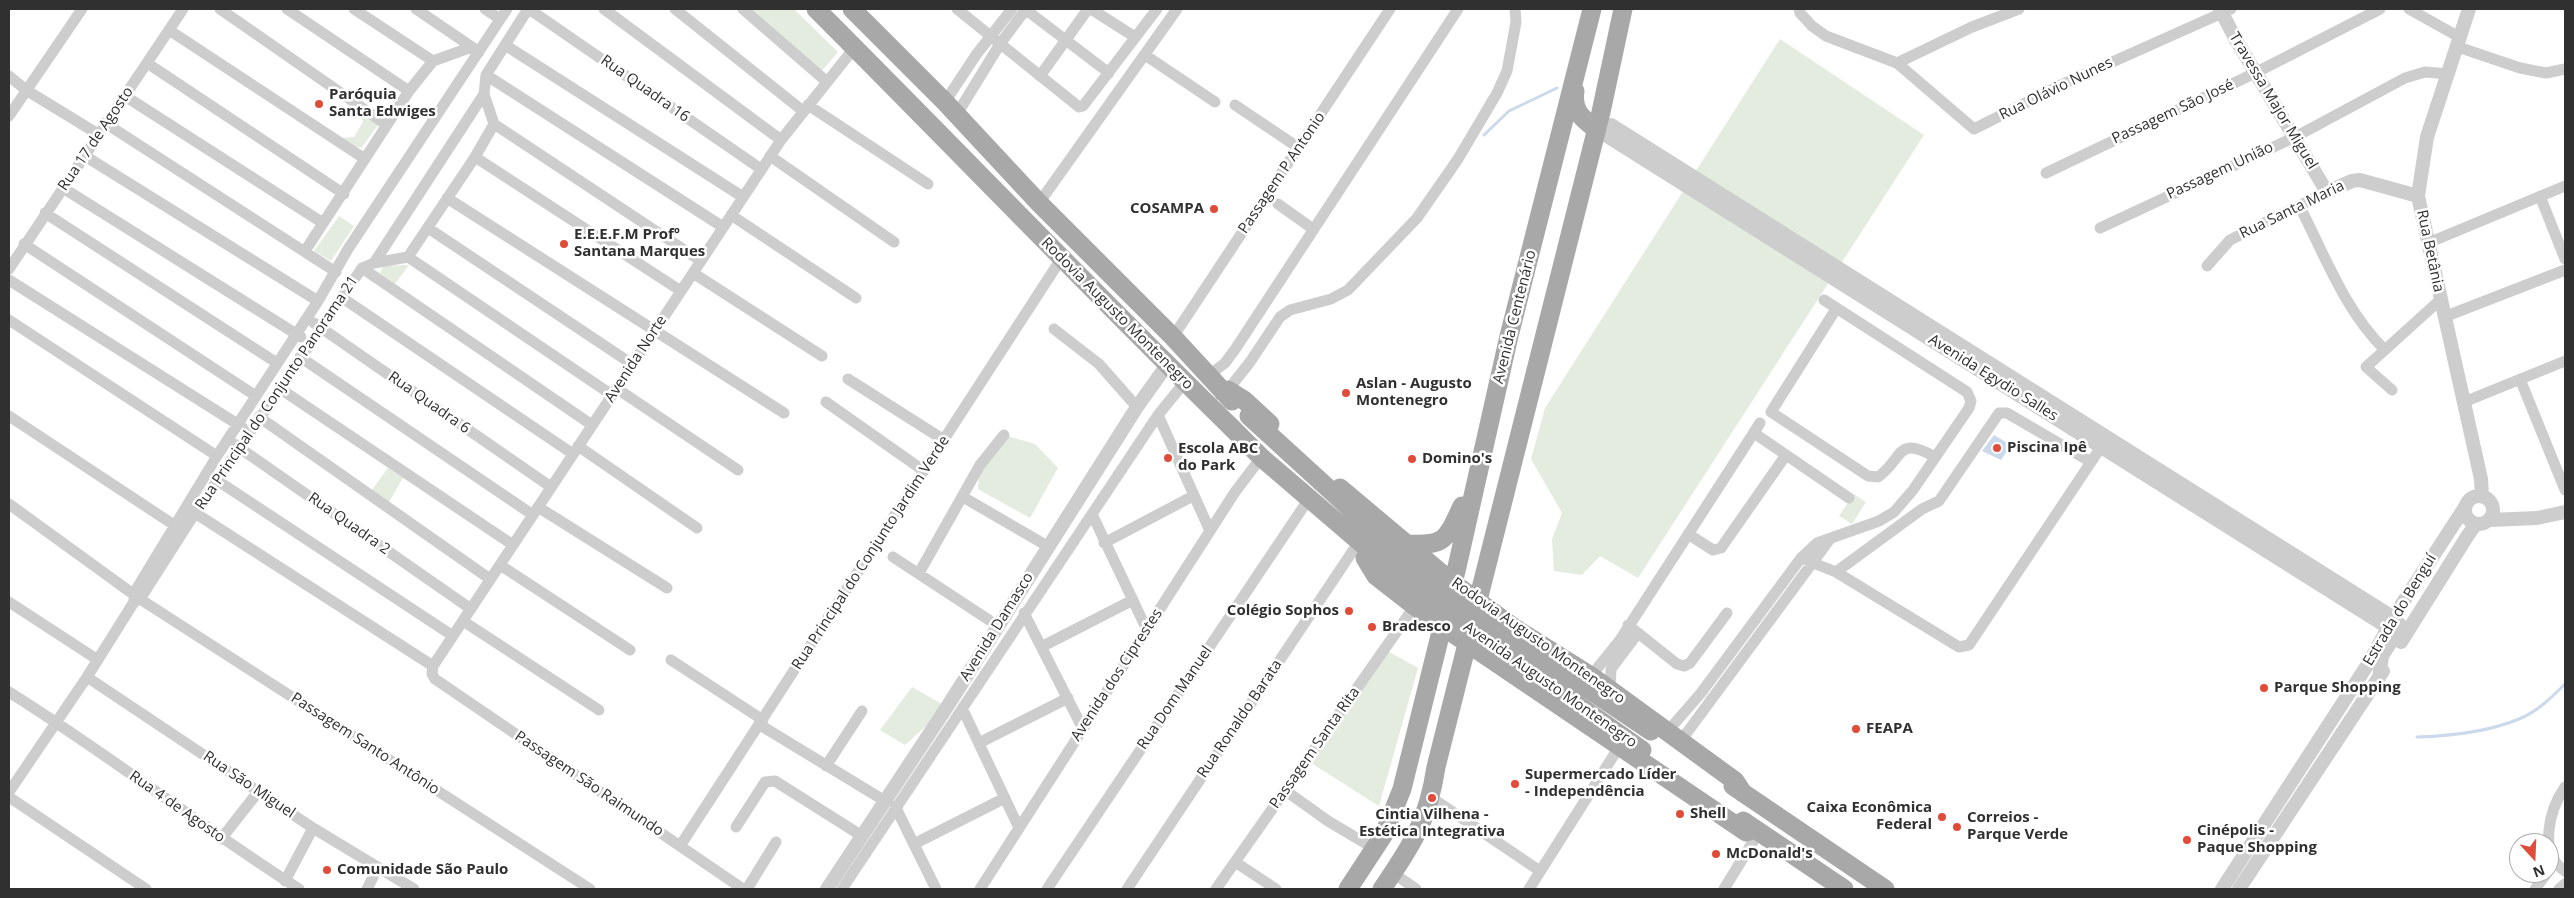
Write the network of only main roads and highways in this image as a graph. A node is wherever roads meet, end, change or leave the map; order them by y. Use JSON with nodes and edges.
{"nodes":[{"id":1,"x":816,"y":9,"type":"edge"},
{"id":2,"x":852,"y":9,"type":"edge"},
{"id":3,"x":1592,"y":9,"type":"edge"},
{"id":4,"x":1624,"y":9,"type":"edge"},
{"id":5,"x":1578,"y":65,"type":"junction"},
{"id":6,"x":1603,"y":122,"type":"junction"},
{"id":7,"x":1191,"y":388,"type":"junction"},
{"id":8,"x":1225,"y":391,"type":"junction"},
{"id":9,"x":1475,"y":483,"type":"junction"},
{"id":10,"x":1410,"y":548,"type":"junction"},
{"id":11,"x":1360,"y":554,"type":"junction"},
{"id":12,"x":1486,"y":573,"type":"junction"},
{"id":13,"x":1453,"y":583,"type":"junction"},
{"id":14,"x":1479,"y":602,"type":"junction"},
{"id":15,"x":1505,"y":621,"type":"junction"},
{"id":16,"x":1440,"y":626,"type":"junction"},
{"id":17,"x":1466,"y":645,"type":"junction"},
{"id":18,"x":1500,"y":666,"type":"junction"},
{"id":19,"x":1666,"y":735,"type":"junction"},
{"id":20,"x":1743,"y":793,"type":"junction"},
{"id":21,"x":1757,"y":830,"type":"junction"},
{"id":22,"x":1834,"y":887,"type":"edge"},
{"id":23,"x":1348,"y":889,"type":"edge"},
{"id":24,"x":1382,"y":889,"type":"edge"},
{"id":25,"x":1885,"y":889,"type":"edge"}],
"edges":[{"from":1,"to":7,"type":"main road","name":"Rodovia Augusto Montenegro"},
{"from":2,"to":8,"type":"main road","name":"Rodovia Augusto Montenegro"},
{"from":3,"to":5,"type":"main road","name":"Avenida Centenário"},
{"from":4,"to":6,"type":"main road"},
{"from":5,"to":6,"type":"main road"},
{"from":5,"to":9,"type":"main road","name":"Avenida Centenário"},
{"from":6,"to":12,"type":"main road"},
{"from":7,"to":11,"type":"main road","name":"Rodovia Augusto Montenegro"},
{"from":7,"to":21,"type":"main road","name":"Avenida Augusto Montenegro","bridge":true},
{"from":8,"to":10,"type":"main road","name":"Rodovia Augusto Montenegro"},
{"from":8,"to":19,"type":"main road","name":"Avenida Augusto Montenegro","bridge":true},
{"from":9,"to":10,"type":"main road"},
{"from":9,"to":13,"type":"main road","name":"Avenida Centenário"},
{"from":10,"to":11,"type":"main road"},
{"from":10,"to":13,"type":"main road","name":"Rodovia Augusto Montenegro"},
{"from":11,"to":16,"type":"main road","name":"Rodovia Augusto Montenegro"},
{"from":12,"to":14,"type":"main road"},
{"from":12,"to":15,"type":"main road"},
{"from":13,"to":14,"type":"main road","name":"Rodovia Augusto Montenegro"},
{"from":13,"to":16,"type":"main road","name":"Avenida Centenário"},
{"from":14,"to":15,"type":"main road","name":"Rodovia Augusto Montenegro"},
{"from":14,"to":17,"type":"main road"},
{"from":15,"to":18,"type":"main road"},
{"from":15,"to":19,"type":"main road","name":"Rodovia Augusto Montenegro"},
{"from":16,"to":17,"type":"main road","name":"Rodovia Augusto Montenegro"},
{"from":16,"to":23,"type":"main road","name":"Avenida Centenário"},
{"from":17,"to":18,"type":"main road","name":"Rodovia Augusto Montenegro"},
{"from":17,"to":24,"type":"main road"},
{"from":18,"to":21,"type":"main road","name":"Rodovia Augusto Montenegro"},
{"from":19,"to":20,"type":"main road","name":"Avenida Augusto Montenegro"},
{"from":19,"to":20,"type":"main road","name":"Rodovia Augusto Montenegro"},
{"from":20,"to":25,"type":"main road","name":"Rodovia Augusto Montenegro"},
{"from":21,"to":22,"type":"main road","name":"Rodovia Augusto Montenegro"}]}
